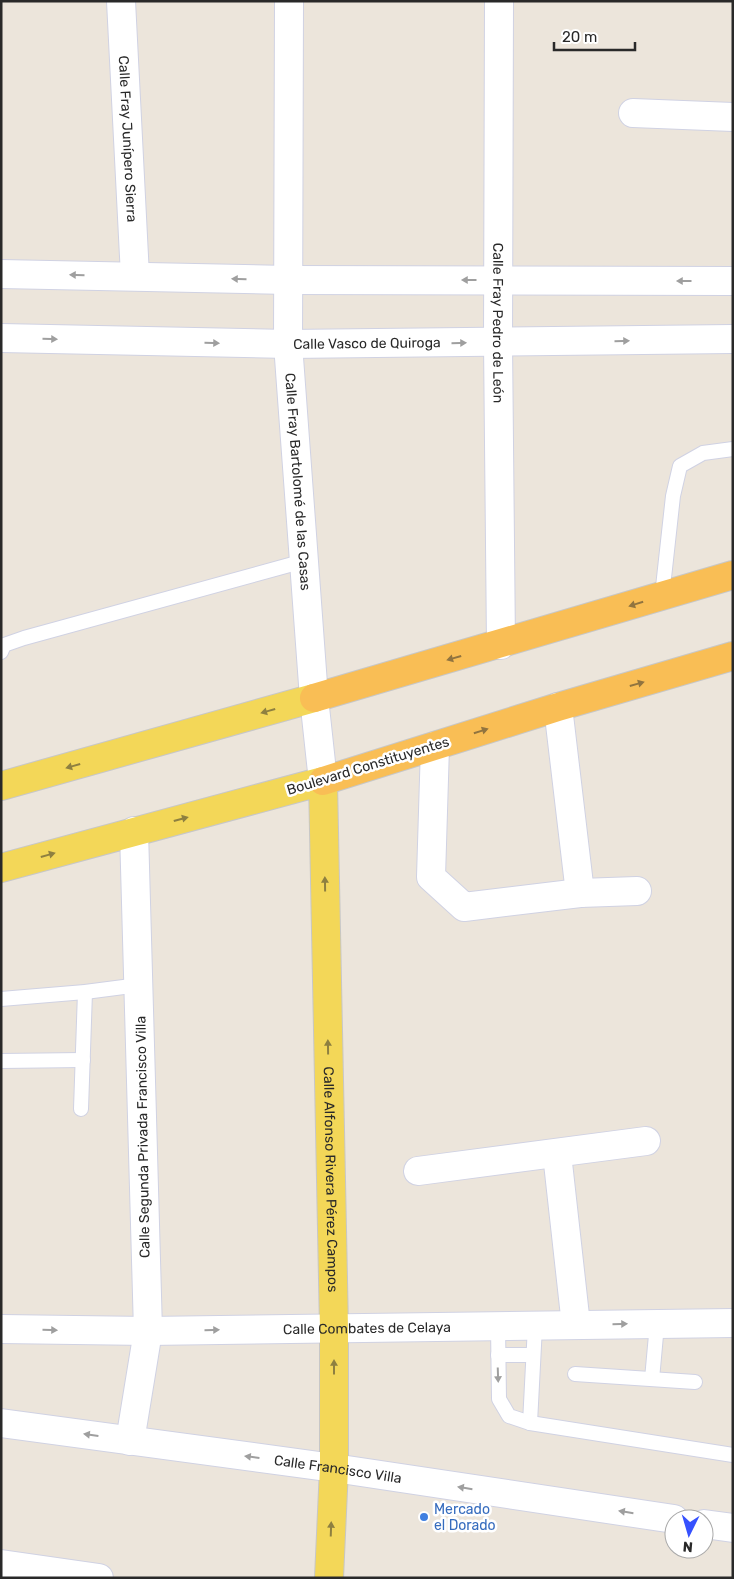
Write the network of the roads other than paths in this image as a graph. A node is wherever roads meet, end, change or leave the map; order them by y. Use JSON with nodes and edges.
{"nodes":[{"id":1,"x":121,"y":1,"type":"edge"},
{"id":2,"x":289,"y":1,"type":"edge"},
{"id":3,"x":499,"y":1,"type":"edge"},
{"id":4,"x":634,"y":113,"type":"dead end"},
{"id":5,"x":733,"y":117,"type":"edge"},
{"id":6,"x":1,"y":274,"type":"edge"},
{"id":7,"x":135,"y":276,"type":"junction"},
{"id":8,"x":288,"y":280,"type":"junction"},
{"id":9,"x":499,"y":280,"type":"junction"},
{"id":10,"x":733,"y":281,"type":"edge"},
{"id":11,"x":1,"y":338,"type":"edge"},
{"id":12,"x":733,"y":339,"type":"edge"},
{"id":13,"x":498,"y":342,"type":"junction"},
{"id":14,"x":288,"y":344,"type":"junction"},
{"id":15,"x":733,"y":449,"type":"edge"},
{"id":16,"x":304,"y":561,"type":"junction"},
{"id":17,"x":733,"y":575,"type":"edge"},
{"id":18,"x":662,"y":596,"type":"junction"},
{"id":19,"x":501,"y":645,"type":"junction"},
{"id":20,"x":1,"y":652,"type":"edge"},
{"id":21,"x":733,"y":656,"type":"edge"},
{"id":22,"x":314,"y":698,"type":"junction"},
{"id":23,"x":558,"y":707,"type":"junction"},
{"id":24,"x":435,"y":746,"type":"junction"},
{"id":25,"x":323,"y":781,"type":"junction"},
{"id":26,"x":1,"y":786,"type":"edge"},
{"id":27,"x":134,"y":831,"type":"junction"},
{"id":28,"x":1,"y":868,"type":"edge"},
{"id":29,"x":637,"y":892,"type":"dead end"},
{"id":30,"x":580,"y":893,"type":"junction"},
{"id":31,"x":139,"y":985,"type":"junction"},
{"id":32,"x":85,"y":992,"type":"junction"},
{"id":33,"x":1,"y":998,"type":"edge"},
{"id":34,"x":1,"y":1060,"type":"edge"},
{"id":35,"x":83,"y":1060,"type":"junction"},
{"id":36,"x":81,"y":1109,"type":"dead end"},
{"id":37,"x":646,"y":1141,"type":"dead end"},
{"id":38,"x":557,"y":1154,"type":"junction"},
{"id":39,"x":418,"y":1171,"type":"dead end"},
{"id":40,"x":733,"y":1323,"type":"edge"},
{"id":41,"x":657,"y":1324,"type":"junction"},
{"id":42,"x":576,"y":1325,"type":"junction"},
{"id":43,"x":498,"y":1326,"type":"junction"},
{"id":44,"x":535,"y":1326,"type":"junction"},
{"id":45,"x":1,"y":1329,"type":"edge"},
{"id":46,"x":334,"y":1329,"type":"junction"},
{"id":47,"x":148,"y":1331,"type":"junction"},
{"id":48,"x":533,"y":1354,"type":"junction"},
{"id":49,"x":498,"y":1356,"type":"junction"},
{"id":50,"x":575,"y":1374,"type":"dead end"},
{"id":51,"x":652,"y":1379,"type":"junction"},
{"id":52,"x":695,"y":1382,"type":"dead end"},
{"id":53,"x":1,"y":1423,"type":"edge"},
{"id":54,"x":530,"y":1423,"type":"junction"},
{"id":55,"x":130,"y":1441,"type":"junction"},
{"id":56,"x":733,"y":1455,"type":"edge"},
{"id":57,"x":334,"y":1468,"type":"junction"},
{"id":58,"x":664,"y":1518,"type":"edge"},
{"id":59,"x":714,"y":1525,"type":"edge"},
{"id":60,"x":733,"y":1528,"type":"edge"},
{"id":61,"x":1,"y":1564,"type":"edge"},
{"id":62,"x":99,"y":1578,"type":"edge"},
{"id":63,"x":329,"y":1578,"type":"edge"}],
"edges":[{"from":1,"to":7,"type":"street","name":"Calle Fray Junípero Sierra"},
{"from":2,"to":8,"type":"street","name":"Calle Fray Bartolomé de las Casas"},
{"from":3,"to":9,"type":"street","name":"Calle Fray Pedro de León"},
{"from":4,"to":5,"type":"street"},
{"from":7,"to":6,"type":"street","one_way":true},
{"from":8,"to":7,"type":"street","one_way":true},
{"from":9,"to":8,"type":"street","one_way":true},
{"from":8,"to":14,"type":"street","name":"Calle Fray Bartolomé de las Casas"},
{"from":10,"to":9,"type":"street","one_way":true},
{"from":9,"to":13,"type":"street","name":"Calle Fray Pedro de León"},
{"from":11,"to":14,"type":"street","name":"Calle Vasco de Quiroga","one_way":true},
{"from":13,"to":12,"type":"street","name":"Calle Vasco de Quiroga","one_way":true},
{"from":14,"to":13,"type":"street","name":"Calle Vasco de Quiroga","one_way":true},
{"from":13,"to":19,"type":"street","name":"Calle Fray Pedro de León"},
{"from":14,"to":16,"type":"street","name":"Calle Fray Bartolomé de las Casas"},
{"from":15,"to":18,"type":"lane"},
{"from":16,"to":20,"type":"lane"},
{"from":16,"to":22,"type":"street","name":"Calle Fray Bartolomé de las Casas"},
{"from":17,"to":18,"type":"highway"},
{"from":18,"to":19,"type":"highway","one_way":true},
{"from":19,"to":22,"type":"highway","one_way":true},
{"from":23,"to":21,"type":"highway","name":"Boulevard Constituyentes","one_way":true},
{"from":22,"to":25,"type":"street","name":"Calle Fray Bartolomé de las Casas"},
{"from":22,"to":26,"type":"main road","one_way":true},
{"from":24,"to":23,"type":"highway","name":"Boulevard Constituyentes","one_way":true},
{"from":23,"to":30,"type":"street"},
{"from":24,"to":25,"type":"highway","name":"Boulevard Constituyentes"},
{"from":24,"to":30,"type":"street"},
{"from":27,"to":25,"type":"main road","name":"Boulevard Constituyentes","one_way":true},
{"from":46,"to":25,"type":"main road","name":"Calle Alfonso Rivera Pérez Campos","one_way":true},
{"from":28,"to":27,"type":"main road","name":"Boulevard Constituyentes","one_way":true},
{"from":27,"to":31,"type":"street","name":"Calle Segunda Privada Francisco Villa"},
{"from":29,"to":30,"type":"street"},
{"from":31,"to":32,"type":"lane"},
{"from":31,"to":47,"type":"street","name":"Calle Segunda Privada Francisco Villa"},
{"from":32,"to":33,"type":"lane"},
{"from":32,"to":35,"type":"lane"},
{"from":34,"to":35,"type":"lane"},
{"from":35,"to":36,"type":"lane"},
{"from":37,"to":38,"type":"street"},
{"from":38,"to":39,"type":"street"},
{"from":38,"to":42,"type":"street"},
{"from":40,"to":41,"type":"street","name":"Calle Combates de Celaya"},
{"from":42,"to":41,"type":"street","name":"Calle Combates de Celaya","one_way":true},
{"from":41,"to":51,"type":"lane"},
{"from":42,"to":44,"type":"street","name":"Calle Combates de Celaya"},
{"from":43,"to":44,"type":"street","name":"Calle Combates de Celaya"},
{"from":43,"to":46,"type":"street","name":"Calle Combates de Celaya"},
{"from":43,"to":49,"type":"lane"},
{"from":44,"to":48,"type":"lane"},
{"from":45,"to":47,"type":"street","name":"Calle Combates de Celaya","one_way":true},
{"from":47,"to":46,"type":"street","name":"Calle Combates de Celaya","one_way":true},
{"from":57,"to":46,"type":"main road","name":"Calle Alfonso Rivera Pérez Campos","one_way":true},
{"from":47,"to":55,"type":"street","name":"Calle Segunda Privada Francisco Villa"},
{"from":48,"to":49,"type":"lane"},
{"from":48,"to":54,"type":"lane"},
{"from":49,"to":54,"type":"lane","one_way":true},
{"from":50,"to":51,"type":"lane"},
{"from":51,"to":52,"type":"lane"},
{"from":55,"to":53,"type":"street","name":"Calle Francisco Villa","one_way":true},
{"from":54,"to":56,"type":"lane"},
{"from":57,"to":55,"type":"street","name":"Calle Francisco Villa","one_way":true},
{"from":58,"to":57,"type":"street","name":"Calle Francisco Villa","one_way":true},
{"from":63,"to":57,"type":"main road","name":"Calle Alfonso Rivera Pérez Campos","one_way":true},
{"from":59,"to":60,"type":"street"},
{"from":61,"to":62,"type":"street"}]}
